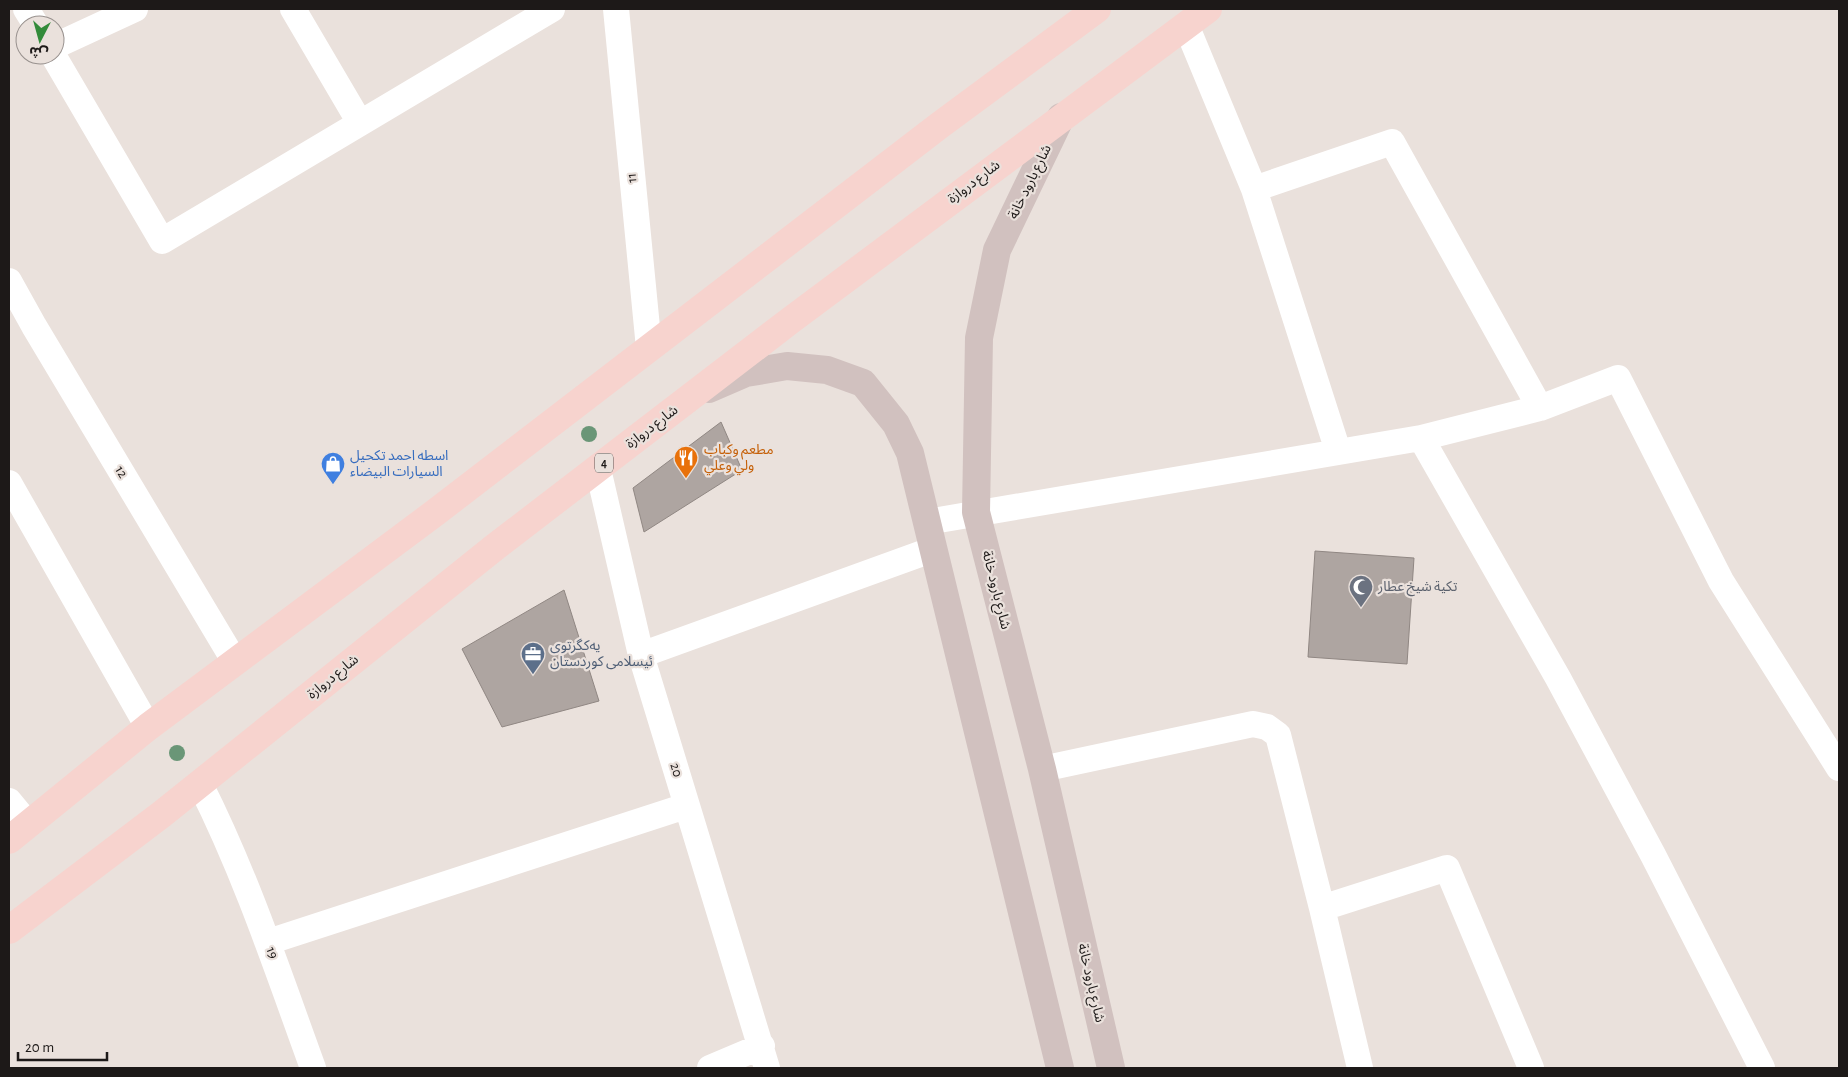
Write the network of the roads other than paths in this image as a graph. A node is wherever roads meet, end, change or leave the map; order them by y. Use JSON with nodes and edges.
{"nodes":[{"id":1,"x":135,"y":9,"type":"edge"},
{"id":2,"x":293,"y":9,"type":"edge"},
{"id":3,"x":616,"y":9,"type":"edge"},
{"id":4,"x":1097,"y":9,"type":"edge"},
{"id":5,"x":1208,"y":9,"type":"edge"},
{"id":6,"x":540,"y":12,"type":"edge"},
{"id":7,"x":1186,"y":25,"type":"junction"},
{"id":8,"x":65,"y":41,"type":"edge"},
{"id":9,"x":60,"y":65,"type":"edge"},
{"id":10,"x":1061,"y":117,"type":"junction"},
{"id":11,"x":360,"y":123,"type":"junction"},
{"id":12,"x":1254,"y":189,"type":"junction"},
{"id":13,"x":9,"y":281,"type":"edge"},
{"id":14,"x":649,"y":348,"type":"junction"},
{"id":15,"x":693,"y":395,"type":"junction"},
{"id":16,"x":1540,"y":408,"type":"junction"},
{"id":17,"x":1421,"y":438,"type":"junction"},
{"id":18,"x":1338,"y":451,"type":"junction"},
{"id":19,"x":598,"y":468,"type":"junction"},
{"id":20,"x":9,"y":484,"type":"edge"},
{"id":21,"x":976,"y":512,"type":"junction"},
{"id":22,"x":927,"y":522,"type":"junction"},
{"id":23,"x":934,"y":549,"type":"junction"},
{"id":24,"x":641,"y":655,"type":"junction"},
{"id":25,"x":235,"y":662,"type":"junction"},
{"id":26,"x":148,"y":728,"type":"junction"},
{"id":27,"x":1839,"y":768,"type":"edge"},
{"id":28,"x":1042,"y":769,"type":"junction"},
{"id":29,"x":200,"y":784,"type":"junction"},
{"id":30,"x":9,"y":801,"type":"edge"},
{"id":31,"x":686,"y":806,"type":"junction"},
{"id":32,"x":18,"y":832,"type":"edge"},
{"id":33,"x":1322,"y":908,"type":"junction"},
{"id":34,"x":9,"y":930,"type":"edge"},
{"id":35,"x":268,"y":942,"type":"junction"},
{"id":36,"x":765,"y":1057,"type":"edge"},
{"id":37,"x":313,"y":1068,"type":"edge"},
{"id":38,"x":710,"y":1068,"type":"edge"},
{"id":39,"x":1060,"y":1068,"type":"edge"},
{"id":40,"x":1111,"y":1068,"type":"edge"},
{"id":41,"x":1360,"y":1068,"type":"edge"},
{"id":42,"x":1531,"y":1068,"type":"edge"},
{"id":43,"x":1762,"y":1068,"type":"edge"}],
"edges":[{"from":1,"to":8,"type":"street"},
{"from":2,"to":11,"type":"street"},
{"from":3,"to":14,"type":"street","name":"11"},
{"from":4,"to":14,"type":"main road"},
{"from":5,"to":7,"type":"main road","name":"شارع دروازة","number":"4"},
{"from":6,"to":11,"type":"street"},
{"from":7,"to":10,"type":"main road","name":"شارع دروازة","number":"4"},
{"from":7,"to":12,"type":"street"},
{"from":9,"to":11,"type":"street"},
{"from":10,"to":15,"type":"main road","name":"شارع دروازة","number":"4"},
{"from":10,"to":21,"type":"main road","name":"شارع بارود خانة"},
{"from":12,"to":16,"type":"street"},
{"from":12,"to":18,"type":"street"},
{"from":13,"to":25,"type":"street","name":"12"},
{"from":14,"to":25,"type":"main road"},
{"from":15,"to":19,"type":"main road","name":"شارع دروازة","number":"4"},
{"from":15,"to":22,"type":"main road"},
{"from":16,"to":17,"type":"street"},
{"from":16,"to":27,"type":"street"},
{"from":17,"to":18,"type":"street"},
{"from":17,"to":43,"type":"street"},
{"from":18,"to":21,"type":"street"},
{"from":19,"to":24,"type":"street","name":"20"},
{"from":19,"to":29,"type":"main road","name":"شارع دروازة","number":"4"},
{"from":20,"to":26,"type":"street"},
{"from":21,"to":22,"type":"street"},
{"from":21,"to":28,"type":"main road","name":"شارع بارود خانة"},
{"from":22,"to":23,"type":"main road"},
{"from":23,"to":24,"type":"street"},
{"from":23,"to":39,"type":"main road"},
{"from":24,"to":31,"type":"street","name":"20"},
{"from":25,"to":26,"type":"main road"},
{"from":26,"to":32,"type":"main road"},
{"from":28,"to":33,"type":"street"},
{"from":28,"to":40,"type":"main road","name":"شارع بارود خانة"},
{"from":29,"to":34,"type":"main road","name":"شارع دروازة","number":"4"},
{"from":29,"to":35,"type":"street","name":"19"},
{"from":30,"to":32,"type":"street"},
{"from":31,"to":35,"type":"street"},
{"from":31,"to":36,"type":"street","name":"20"},
{"from":33,"to":41,"type":"street"},
{"from":33,"to":42,"type":"street"},
{"from":35,"to":37,"type":"street","name":"19"},
{"from":36,"to":38,"type":"street"}]}
